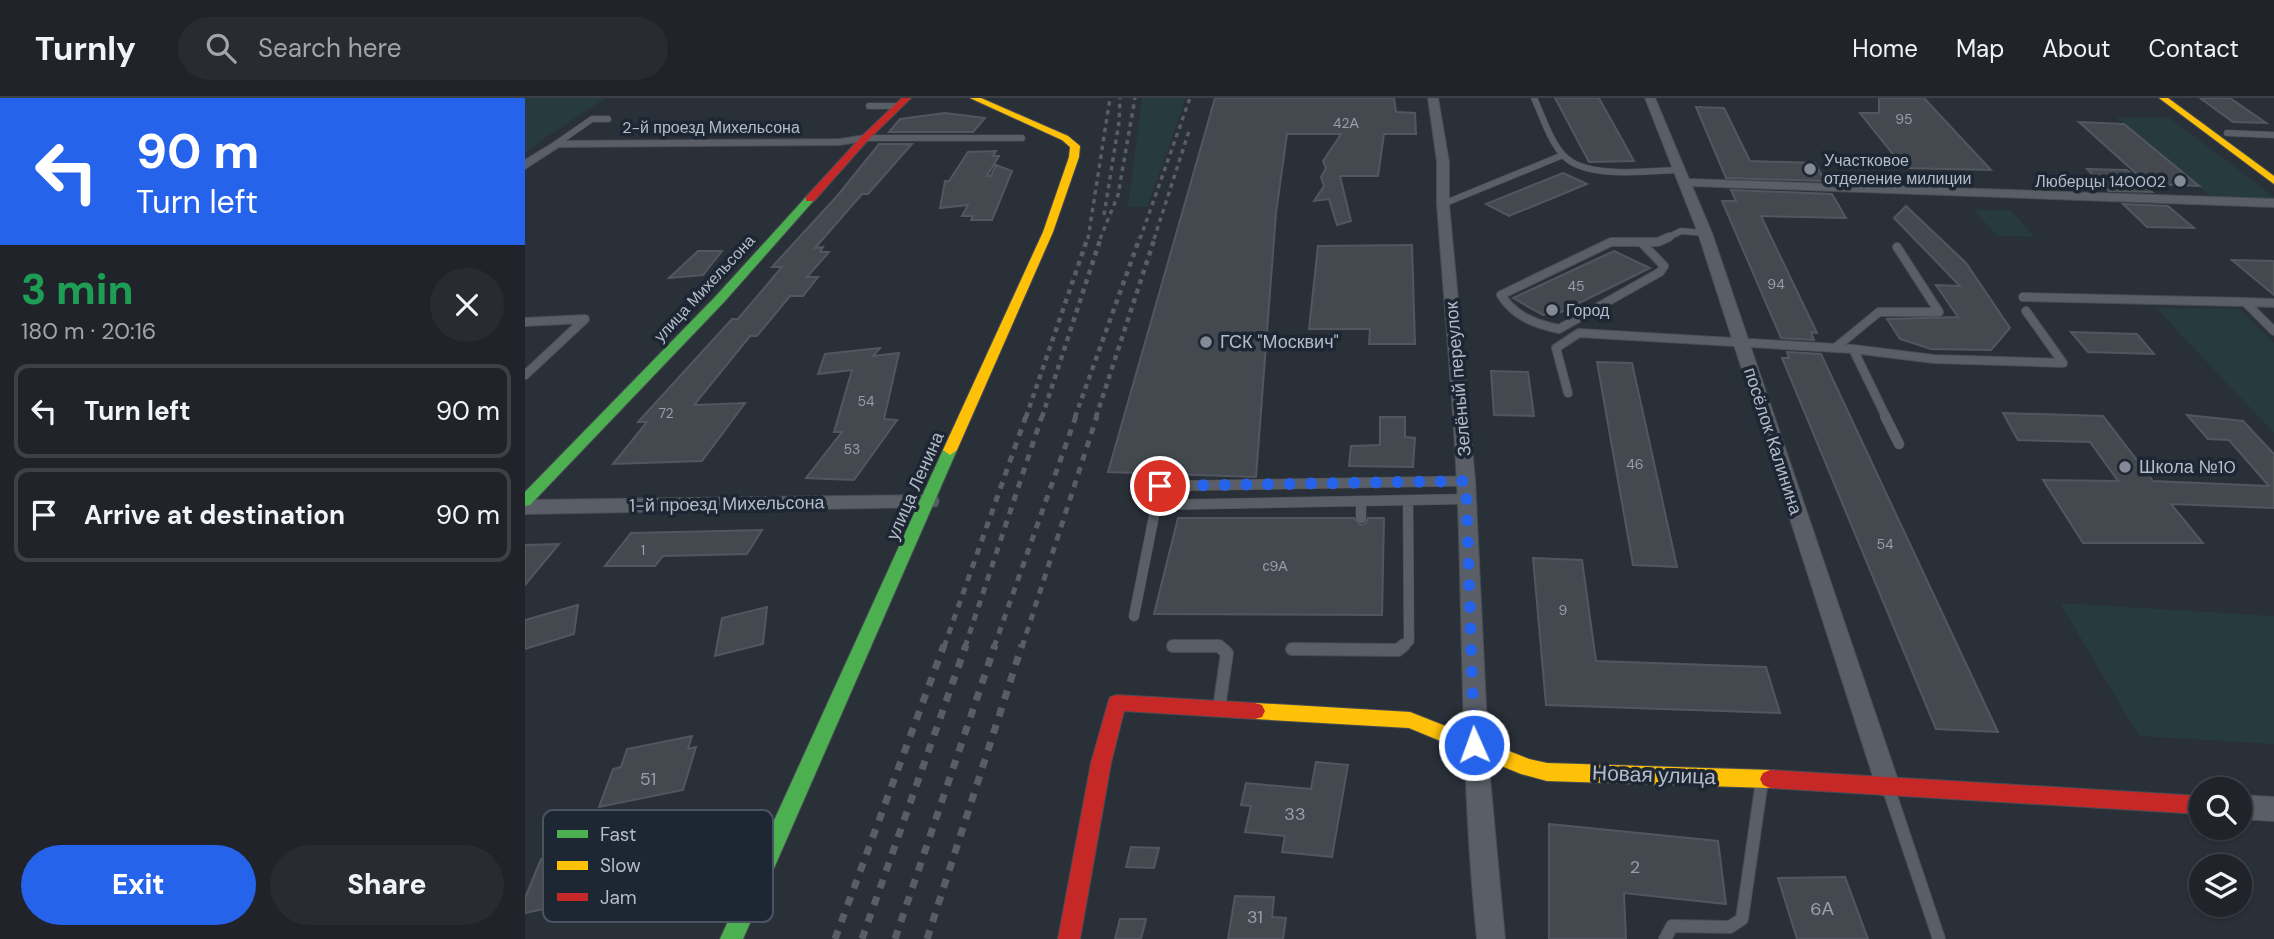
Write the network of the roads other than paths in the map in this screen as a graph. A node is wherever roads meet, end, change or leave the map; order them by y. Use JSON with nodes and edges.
{"nodes":[{"id":1,"x":974,"y":98,"type":"edge"},
{"id":2,"x":1433,"y":98,"type":"edge"},
{"id":3,"x":1534,"y":98,"type":"edge"},
{"id":4,"x":1650,"y":98,"type":"edge"},
{"id":5,"x":2163,"y":98,"type":"edge"},
{"id":6,"x":2178,"y":98,"type":"edge"},
{"id":7,"x":902,"y":102,"type":"edge"},
{"id":8,"x":869,"y":106,"type":"dead end"},
{"id":9,"x":608,"y":119,"type":"dead end"},
{"id":10,"x":2227,"y":133,"type":"junction"},
{"id":11,"x":2274,"y":135,"type":"edge"},
{"id":12,"x":865,"y":138,"type":"junction"},
{"id":13,"x":1022,"y":138,"type":"dead end"},
{"id":14,"x":556,"y":144,"type":"junction"},
{"id":15,"x":1563,"y":155,"type":"junction"},
{"id":16,"x":525,"y":164,"type":"edge"},
{"id":17,"x":2274,"y":168,"type":"edge"},
{"id":18,"x":1681,"y":176,"type":"junction"},
{"id":19,"x":2274,"y":180,"type":"edge"},
{"id":20,"x":2274,"y":203,"type":"edge"},
{"id":21,"x":1443,"y":204,"type":"junction"},
{"id":22,"x":1705,"y":233,"type":"junction"},
{"id":23,"x":1641,"y":242,"type":"junction"},
{"id":24,"x":1897,"y":247,"type":"dead end"},
{"id":25,"x":2023,"y":297,"type":"dead end"},
{"id":26,"x":2245,"y":302,"type":"junction"},
{"id":27,"x":2274,"y":303,"type":"edge"},
{"id":28,"x":2026,"y":311,"type":"dead end"},
{"id":29,"x":525,"y":322,"type":"edge"},
{"id":30,"x":2274,"y":331,"type":"edge"},
{"id":31,"x":1740,"y":343,"type":"junction"},
{"id":32,"x":1835,"y":348,"type":"junction"},
{"id":33,"x":1853,"y":349,"type":"junction"},
{"id":34,"x":525,"y":375,"type":"edge"},
{"id":35,"x":1568,"y":393,"type":"dead end"},
{"id":36,"x":1899,"y":444,"type":"dead end"},
{"id":37,"x":1466,"y":490,"type":"junction"},
{"id":38,"x":525,"y":500,"type":"edge"},
{"id":39,"x":930,"y":500,"type":"junction"},
{"id":40,"x":1408,"y":500,"type":"junction"},
{"id":41,"x":1361,"y":501,"type":"junction"},
{"id":42,"x":1156,"y":505,"type":"junction"},
{"id":43,"x":525,"y":507,"type":"edge"},
{"id":44,"x":1361,"y":518,"type":"dead end"},
{"id":45,"x":1134,"y":616,"type":"dead end"},
{"id":46,"x":1173,"y":646,"type":"dead end"},
{"id":47,"x":1292,"y":649,"type":"dead end"},
{"id":48,"x":1219,"y":709,"type":"junction"},
{"id":49,"x":1474,"y":745,"type":"junction"},
{"id":50,"x":1762,"y":779,"type":"junction"},
{"id":51,"x":1888,"y":786,"type":"junction"},
{"id":52,"x":2189,"y":804,"type":"edge"},
{"id":53,"x":2252,"y":808,"type":"edge"},
{"id":54,"x":2274,"y":809,"type":"edge"},
{"id":55,"x":773,"y":846,"type":"edge"},
{"id":56,"x":739,"y":922,"type":"edge"},
{"id":57,"x":731,"y":939,"type":"edge"},
{"id":58,"x":1069,"y":939,"type":"edge"},
{"id":59,"x":1491,"y":939,"type":"edge"},
{"id":60,"x":1665,"y":939,"type":"edge"},
{"id":61,"x":1939,"y":939,"type":"edge"}],
"edges":[{"from":1,"to":39,"type":"street","name":"улица Ленина"},
{"from":2,"to":21,"type":"street","name":"Зелёный переулок"},
{"from":3,"to":15,"type":"lane"},
{"from":4,"to":18,"type":"street","name":"посёлок Калинина"},
{"from":5,"to":19,"type":"street"},
{"from":6,"to":10,"type":"street"},
{"from":7,"to":8,"type":"lane"},
{"from":7,"to":12,"type":"street","name":"улица Михельсона"},
{"from":9,"to":14,"type":"lane"},
{"from":10,"to":11,"type":"lane"},
{"from":10,"to":17,"type":"street"},
{"from":12,"to":13,"type":"lane"},
{"from":12,"to":14,"type":"street","name":"2-й проезд Михельсона"},
{"from":12,"to":38,"type":"street","name":"улица Михельсона"},
{"from":14,"to":16,"type":"street"},
{"from":15,"to":18,"type":"lane"},
{"from":15,"to":21,"type":"lane"},
{"from":18,"to":20,"type":"street"},
{"from":18,"to":22,"type":"street","name":"посёлок Калинина"},
{"from":21,"to":37,"type":"street","name":"Зелёный переулок"},
{"from":22,"to":23,"type":"lane"},
{"from":22,"to":31,"type":"street","name":"посёлок Калинина"},
{"from":23,"to":23,"type":"lane"},
{"from":24,"to":32,"type":"lane"},
{"from":25,"to":26,"type":"lane"},
{"from":26,"to":27,"type":"lane"},
{"from":26,"to":30,"type":"lane"},
{"from":28,"to":33,"type":"lane"},
{"from":29,"to":34,"type":"lane"},
{"from":31,"to":32,"type":"lane"},
{"from":31,"to":35,"type":"lane"},
{"from":31,"to":51,"type":"street","name":"посёлок Калинина"},
{"from":32,"to":33,"type":"lane"},
{"from":33,"to":36,"type":"lane"},
{"from":37,"to":40,"type":"lane"},
{"from":37,"to":42,"type":"lane"},
{"from":37,"to":49,"type":"street","name":"Зелёный переулок"},
{"from":39,"to":43,"type":"street","name":"1-й проезд Михельсона"},
{"from":39,"to":55,"type":"street","name":"улица Ленина"},
{"from":40,"to":41,"type":"lane"},
{"from":40,"to":47,"type":"lane"},
{"from":41,"to":42,"type":"lane"},
{"from":41,"to":44,"type":"lane"},
{"from":42,"to":45,"type":"lane"},
{"from":46,"to":48,"type":"lane"},
{"from":48,"to":49,"type":"street","name":"Новая улица"},
{"from":48,"to":58,"type":"street","name":"Новая улица"},
{"from":49,"to":50,"type":"street","name":"Новая улица"},
{"from":49,"to":59,"type":"street","name":"Зелёный переулок"},
{"from":50,"to":51,"type":"street","name":"Новая улица"},
{"from":50,"to":60,"type":"lane"},
{"from":51,"to":52,"type":"street","name":"Новая улица"},
{"from":51,"to":61,"type":"lane"},
{"from":53,"to":54,"type":"street"},
{"from":56,"to":57,"type":"street","name":"улица Ленина"}]}
